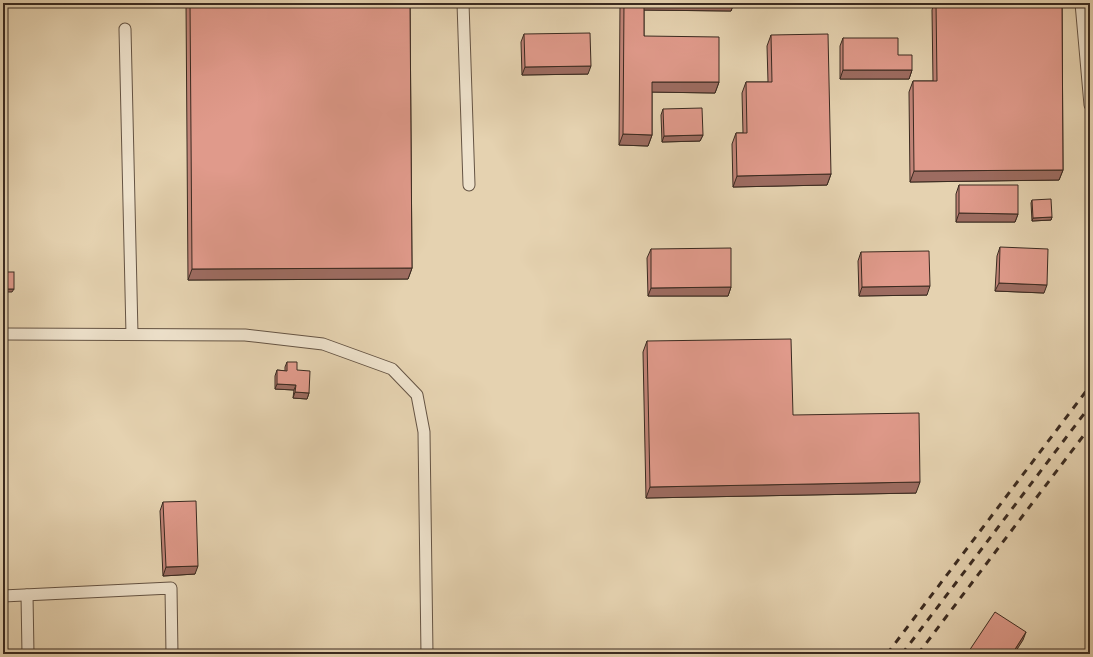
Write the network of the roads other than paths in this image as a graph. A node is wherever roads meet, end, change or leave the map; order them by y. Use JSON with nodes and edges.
{"nodes":[{"id":1,"x":462,"y":3,"type":"edge"},
{"id":2,"x":1081,"y":3,"type":"edge"},
{"id":3,"x":125,"y":29,"type":"dead end"},
{"id":4,"x":1090,"y":105,"type":"edge"},
{"id":5,"x":469,"y":185,"type":"dead end"},
{"id":6,"x":3,"y":334,"type":"edge"},
{"id":7,"x":132,"y":334,"type":"junction"},
{"id":8,"x":27,"y":594,"type":"junction"},
{"id":9,"x":3,"y":596,"type":"edge"},
{"id":10,"x":28,"y":654,"type":"edge"},
{"id":11,"x":172,"y":654,"type":"edge"},
{"id":12,"x":427,"y":654,"type":"edge"}],
"edges":[{"from":1,"to":5,"type":"lane"},
{"from":2,"to":4,"type":"lane"},
{"from":3,"to":7,"type":"lane"},
{"from":6,"to":7,"type":"lane"},
{"from":7,"to":12,"type":"lane"},
{"from":8,"to":9,"type":"lane"},
{"from":8,"to":10,"type":"lane"},
{"from":8,"to":11,"type":"lane"}]}
